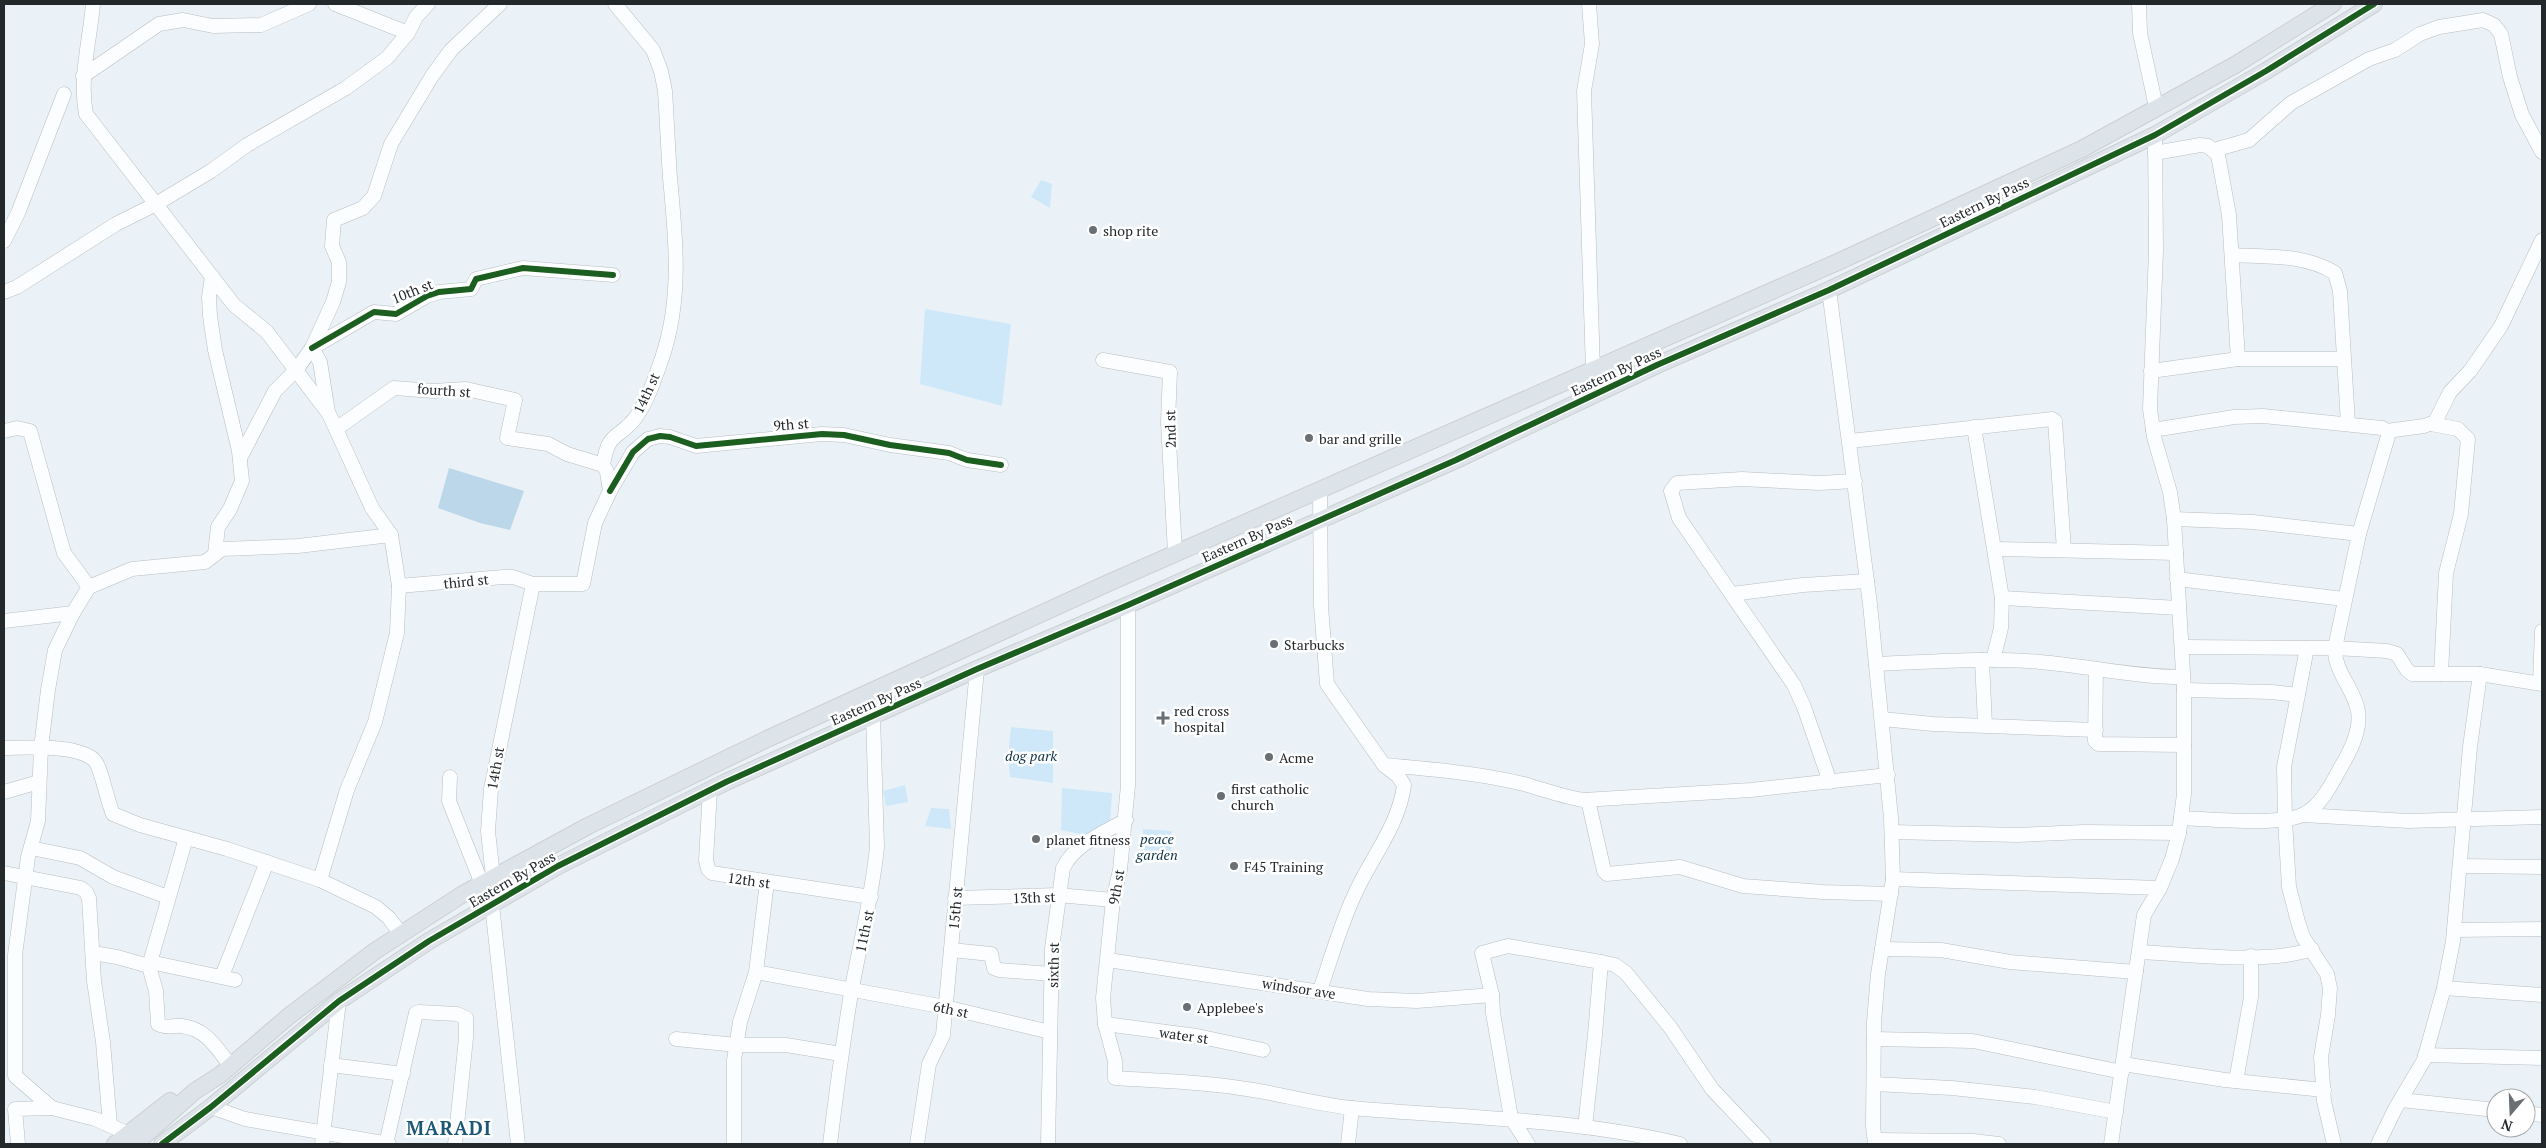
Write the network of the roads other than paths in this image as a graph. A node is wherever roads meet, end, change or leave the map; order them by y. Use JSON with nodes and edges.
{"nodes":[{"id":1,"x":93,"y":4,"type":"edge"},
{"id":2,"x":309,"y":4,"type":"edge"},
{"id":3,"x":335,"y":4,"type":"edge"},
{"id":4,"x":428,"y":4,"type":"edge"},
{"id":5,"x":500,"y":4,"type":"edge"},
{"id":6,"x":615,"y":4,"type":"edge"},
{"id":7,"x":1589,"y":4,"type":"edge"},
{"id":8,"x":2139,"y":4,"type":"edge"},
{"id":9,"x":2333,"y":4,"type":"edge"},
{"id":10,"x":2374,"y":4,"type":"edge"},
{"id":11,"x":408,"y":33,"type":"junction"},
{"id":12,"x":83,"y":76,"type":"junction"},
{"id":13,"x":64,"y":94,"type":"dead end"},
{"id":14,"x":2156,"y":108,"type":"junction"},
{"id":15,"x":2155,"y":135,"type":"junction"},
{"id":16,"x":2214,"y":150,"type":"junction"},
{"id":17,"x":2542,"y":152,"type":"edge"},
{"id":18,"x":2155,"y":153,"type":"junction"},
{"id":19,"x":156,"y":204,"type":"junction"},
{"id":20,"x":2542,"y":240,"type":"edge"},
{"id":21,"x":4,"y":241,"type":"edge"},
{"id":22,"x":2232,"y":255,"type":"junction"},
{"id":23,"x":613,"y":275,"type":"dead end"},
{"id":24,"x":212,"y":276,"type":"junction"},
{"id":25,"x":1829,"y":290,"type":"junction"},
{"id":26,"x":4,"y":292,"type":"edge"},
{"id":27,"x":312,"y":348,"type":"junction"},
{"id":28,"x":2238,"y":359,"type":"junction"},
{"id":29,"x":2343,"y":359,"type":"junction"},
{"id":30,"x":1103,"y":360,"type":"dead end"},
{"id":31,"x":296,"y":370,"type":"junction"},
{"id":32,"x":1593,"y":370,"type":"junction"},
{"id":33,"x":2151,"y":371,"type":"junction"},
{"id":34,"x":329,"y":414,"type":"junction"},
{"id":35,"x":2348,"y":424,"type":"junction"},
{"id":36,"x":2431,"y":424,"type":"junction"},
{"id":37,"x":1974,"y":427,"type":"junction"},
{"id":38,"x":336,"y":429,"type":"junction"},
{"id":39,"x":2153,"y":430,"type":"junction"},
{"id":40,"x":4,"y":431,"type":"edge"},
{"id":41,"x":2386,"y":431,"type":"junction"},
{"id":42,"x":1850,"y":441,"type":"junction"},
{"id":43,"x":240,"y":458,"type":"junction"},
{"id":44,"x":603,"y":465,"type":"junction"},
{"id":45,"x":1001,"y":465,"type":"dead end"},
{"id":46,"x":1855,"y":481,"type":"junction"},
{"id":47,"x":1320,"y":490,"type":"junction"},
{"id":48,"x":610,"y":491,"type":"junction"},
{"id":49,"x":1320,"y":519,"type":"junction"},
{"id":50,"x":2174,"y":519,"type":"junction"},
{"id":51,"x":2360,"y":534,"type":"junction"},
{"id":52,"x":391,"y":535,"type":"junction"},
{"id":53,"x":1996,"y":549,"type":"junction"},
{"id":54,"x":2064,"y":550,"type":"junction"},
{"id":55,"x":1175,"y":553,"type":"junction"},
{"id":56,"x":2176,"y":553,"type":"junction"},
{"id":57,"x":215,"y":554,"type":"junction"},
{"id":58,"x":2177,"y":579,"type":"junction"},
{"id":59,"x":1867,"y":581,"type":"junction"},
{"id":60,"x":533,"y":584,"type":"junction"},
{"id":61,"x":399,"y":586,"type":"junction"},
{"id":62,"x":89,"y":587,"type":"junction"},
{"id":63,"x":1732,"y":594,"type":"junction"},
{"id":64,"x":2002,"y":598,"type":"junction"},
{"id":65,"x":2344,"y":599,"type":"junction"},
{"id":66,"x":1128,"y":605,"type":"junction"},
{"id":67,"x":2179,"y":608,"type":"junction"},
{"id":68,"x":73,"y":613,"type":"junction"},
{"id":69,"x":4,"y":621,"type":"edge"},
{"id":70,"x":2542,"y":631,"type":"edge"},
{"id":71,"x":2182,"y":647,"type":"junction"},
{"id":72,"x":2308,"y":648,"type":"junction"},
{"id":73,"x":2335,"y":648,"type":"junction"},
{"id":74,"x":1988,"y":660,"type":"junction"},
{"id":75,"x":1876,"y":664,"type":"junction"},
{"id":76,"x":977,"y":669,"type":"junction"},
{"id":77,"x":2096,"y":669,"type":"junction"},
{"id":78,"x":2441,"y":674,"type":"junction"},
{"id":79,"x":2480,"y":674,"type":"junction"},
{"id":80,"x":2183,"y":684,"type":"junction"},
{"id":81,"x":2541,"y":684,"type":"edge"},
{"id":82,"x":2298,"y":695,"type":"junction"},
{"id":83,"x":873,"y":716,"type":"junction"},
{"id":84,"x":1882,"y":718,"type":"junction"},
{"id":85,"x":1985,"y":726,"type":"junction"},
{"id":86,"x":2096,"y":730,"type":"junction"},
{"id":87,"x":2184,"y":744,"type":"junction"},
{"id":88,"x":4,"y":748,"type":"edge"},
{"id":89,"x":41,"y":748,"type":"junction"},
{"id":90,"x":1384,"y":765,"type":"junction"},
{"id":91,"x":1888,"y":775,"type":"junction"},
{"id":92,"x":450,"y":777,"type":"dead end"},
{"id":93,"x":39,"y":782,"type":"junction"},
{"id":94,"x":1830,"y":782,"type":"junction"},
{"id":95,"x":710,"y":790,"type":"junction"},
{"id":96,"x":4,"y":792,"type":"edge"},
{"id":97,"x":1588,"y":800,"type":"junction"},
{"id":98,"x":2303,"y":815,"type":"junction"},
{"id":99,"x":2542,"y":817,"type":"edge"},
{"id":100,"x":2181,"y":818,"type":"junction"},
{"id":101,"x":1126,"y":820,"type":"junction"},
{"id":102,"x":2285,"y":820,"type":"junction"},
{"id":103,"x":2465,"y":820,"type":"junction"},
{"id":104,"x":1892,"y":832,"type":"junction"},
{"id":105,"x":2179,"y":832,"type":"junction"},
{"id":106,"x":186,"y":838,"type":"junction"},
{"id":107,"x":31,"y":848,"type":"junction"},
{"id":108,"x":267,"y":862,"type":"junction"},
{"id":109,"x":2460,"y":866,"type":"junction"},
{"id":110,"x":2542,"y":867,"type":"edge"},
{"id":111,"x":4,"y":873,"type":"edge"},
{"id":112,"x":25,"y":878,"type":"junction"},
{"id":113,"x":1893,"y":879,"type":"junction"},
{"id":114,"x":320,"y":880,"type":"junction"},
{"id":115,"x":487,"y":880,"type":"junction"},
{"id":116,"x":767,"y":882,"type":"junction"},
{"id":117,"x":2160,"y":888,"type":"junction"},
{"id":118,"x":1891,"y":894,"type":"junction"},
{"id":119,"x":1058,"y":895,"type":"junction"},
{"id":120,"x":168,"y":897,"type":"junction"},
{"id":121,"x":871,"y":897,"type":"junction"},
{"id":122,"x":956,"y":898,"type":"junction"},
{"id":123,"x":1113,"y":900,"type":"junction"},
{"id":124,"x":492,"y":904,"type":"junction"},
{"id":125,"x":2542,"y":929,"type":"edge"},
{"id":126,"x":2454,"y":930,"type":"junction"},
{"id":127,"x":401,"y":934,"type":"junction"},
{"id":128,"x":10,"y":939,"type":"edge"},
{"id":129,"x":2312,"y":948,"type":"junction"},
{"id":130,"x":1882,"y":949,"type":"junction"},
{"id":131,"x":951,"y":950,"type":"junction"},
{"id":132,"x":2139,"y":952,"type":"junction"},
{"id":133,"x":93,"y":953,"type":"junction"},
{"id":134,"x":2252,"y":956,"type":"junction"},
{"id":135,"x":1108,"y":960,"type":"junction"},
{"id":136,"x":1601,"y":962,"type":"junction"},
{"id":137,"x":150,"y":964,"type":"junction"},
{"id":138,"x":756,"y":972,"type":"junction"},
{"id":139,"x":2136,"y":972,"type":"junction"},
{"id":140,"x":1052,"y":974,"type":"junction"},
{"id":141,"x":2444,"y":988,"type":"junction"},
{"id":142,"x":1320,"y":990,"type":"junction"},
{"id":143,"x":852,"y":991,"type":"junction"},
{"id":144,"x":2542,"y":994,"type":"edge"},
{"id":145,"x":1492,"y":995,"type":"junction"},
{"id":146,"x":339,"y":1001,"type":"junction"},
{"id":147,"x":945,"y":1007,"type":"junction"},
{"id":148,"x":1105,"y":1024,"type":"junction"},
{"id":149,"x":1050,"y":1032,"type":"junction"},
{"id":150,"x":676,"y":1039,"type":"dead end"},
{"id":151,"x":1874,"y":1039,"type":"junction"},
{"id":152,"x":737,"y":1045,"type":"junction"},
{"id":153,"x":1263,"y":1050,"type":"dead end"},
{"id":154,"x":841,"y":1054,"type":"junction"},
{"id":155,"x":2425,"y":1055,"type":"junction"},
{"id":156,"x":2542,"y":1058,"type":"edge"},
{"id":157,"x":230,"y":1065,"type":"junction"},
{"id":158,"x":332,"y":1065,"type":"junction"},
{"id":159,"x":2123,"y":1068,"type":"junction"},
{"id":160,"x":403,"y":1074,"type":"junction"},
{"id":161,"x":9,"y":1076,"type":"edge"},
{"id":162,"x":2236,"y":1081,"type":"junction"},
{"id":163,"x":1874,"y":1084,"type":"junction"},
{"id":164,"x":2324,"y":1090,"type":"junction"},
{"id":165,"x":2400,"y":1100,"type":"junction"},
{"id":166,"x":211,"y":1107,"type":"junction"},
{"id":167,"x":52,"y":1108,"type":"junction"},
{"id":168,"x":1352,"y":1108,"type":"junction"},
{"id":169,"x":2486,"y":1109,"type":"edge"},
{"id":170,"x":2116,"y":1112,"type":"junction"},
{"id":171,"x":1512,"y":1118,"type":"junction"},
{"id":172,"x":110,"y":1125,"type":"junction"},
{"id":173,"x":189,"y":1125,"type":"junction"},
{"id":174,"x":1585,"y":1127,"type":"junction"},
{"id":175,"x":131,"y":1138,"type":"edge"},
{"id":176,"x":323,"y":1138,"type":"edge"},
{"id":177,"x":1875,"y":1142,"type":"edge"},
{"id":178,"x":2382,"y":1143,"type":"edge"},
{"id":179,"x":18,"y":1144,"type":"edge"},
{"id":180,"x":114,"y":1144,"type":"edge"},
{"id":181,"x":162,"y":1144,"type":"edge"},
{"id":182,"x":175,"y":1144,"type":"edge"},
{"id":183,"x":388,"y":1144,"type":"edge"},
{"id":184,"x":455,"y":1144,"type":"edge"},
{"id":185,"x":518,"y":1144,"type":"edge"},
{"id":186,"x":734,"y":1144,"type":"edge"},
{"id":187,"x":830,"y":1144,"type":"edge"},
{"id":188,"x":917,"y":1144,"type":"edge"},
{"id":189,"x":1048,"y":1144,"type":"edge"},
{"id":190,"x":1348,"y":1144,"type":"edge"},
{"id":191,"x":1528,"y":1144,"type":"edge"},
{"id":192,"x":1680,"y":1144,"type":"edge"},
{"id":193,"x":1764,"y":1144,"type":"edge"},
{"id":194,"x":1999,"y":1144,"type":"edge"},
{"id":195,"x":2111,"y":1144,"type":"edge"},
{"id":196,"x":2334,"y":1144,"type":"edge"}],
"edges":[{"from":1,"to":12,"type":"street"},
{"from":2,"to":12,"type":"street"},
{"from":3,"to":11,"type":"street"},
{"from":4,"to":11,"type":"street"},
{"from":5,"to":27,"type":"street"},
{"from":6,"to":44,"type":"street","name":"14th st"},
{"from":7,"to":32,"type":"street"},
{"from":8,"to":14,"type":"street"},
{"from":9,"to":14,"type":"main road","name":"Eastern By Pass"},
{"from":10,"to":15,"type":"main road","name":"Eastern By Pass"},
{"from":11,"to":19,"type":"street"},
{"from":12,"to":19,"type":"street"},
{"from":13,"to":21,"type":"street"},
{"from":14,"to":32,"type":"main road","name":"Eastern By Pass"},
{"from":15,"to":18,"type":"street"},
{"from":15,"to":25,"type":"main road","name":"Eastern By Pass"},
{"from":16,"to":17,"type":"street"},
{"from":16,"to":18,"type":"street"},
{"from":16,"to":22,"type":"street"},
{"from":18,"to":33,"type":"street"},
{"from":19,"to":24,"type":"street"},
{"from":19,"to":26,"type":"street"},
{"from":20,"to":36,"type":"street"},
{"from":22,"to":28,"type":"street"},
{"from":22,"to":29,"type":"street"},
{"from":23,"to":27,"type":"street","name":"10th st"},
{"from":24,"to":31,"type":"street"},
{"from":24,"to":43,"type":"street"},
{"from":25,"to":42,"type":"street"},
{"from":25,"to":49,"type":"main road","name":"Eastern By Pass"},
{"from":27,"to":31,"type":"street"},
{"from":27,"to":34,"type":"street"},
{"from":28,"to":29,"type":"street"},
{"from":28,"to":33,"type":"street"},
{"from":29,"to":35,"type":"street"},
{"from":30,"to":55,"type":"street","name":"2nd st"},
{"from":31,"to":34,"type":"street"},
{"from":31,"to":43,"type":"street"},
{"from":32,"to":47,"type":"main road","name":"Eastern By Pass"},
{"from":33,"to":39,"type":"street"},
{"from":34,"to":38,"type":"street"},
{"from":35,"to":39,"type":"street"},
{"from":35,"to":41,"type":"street"},
{"from":36,"to":41,"type":"street"},
{"from":36,"to":78,"type":"street"},
{"from":37,"to":42,"type":"street"},
{"from":37,"to":53,"type":"street"},
{"from":37,"to":54,"type":"street"},
{"from":38,"to":44,"type":"street","name":"fourth st"},
{"from":38,"to":52,"type":"street"},
{"from":39,"to":50,"type":"street"},
{"from":40,"to":62,"type":"street"},
{"from":41,"to":51,"type":"street"},
{"from":42,"to":46,"type":"street"},
{"from":43,"to":57,"type":"street"},
{"from":44,"to":48,"type":"street"},
{"from":45,"to":48,"type":"street","name":"9th st"},
{"from":46,"to":59,"type":"street"},
{"from":46,"to":63,"type":"street"},
{"from":47,"to":49,"type":"street"},
{"from":47,"to":55,"type":"main road","name":"Eastern By Pass"},
{"from":48,"to":60,"type":"street"},
{"from":49,"to":66,"type":"main road","name":"Eastern By Pass"},
{"from":49,"to":90,"type":"street"},
{"from":50,"to":51,"type":"street"},
{"from":50,"to":56,"type":"street"},
{"from":51,"to":65,"type":"street"},
{"from":52,"to":57,"type":"street"},
{"from":52,"to":61,"type":"street"},
{"from":53,"to":54,"type":"street"},
{"from":53,"to":64,"type":"street"},
{"from":54,"to":56,"type":"street"},
{"from":55,"to":115,"type":"main road","name":"Eastern By Pass"},
{"from":56,"to":58,"type":"street"},
{"from":57,"to":62,"type":"street"},
{"from":58,"to":65,"type":"street"},
{"from":58,"to":67,"type":"street"},
{"from":59,"to":63,"type":"street"},
{"from":59,"to":75,"type":"street"},
{"from":60,"to":61,"type":"street","name":"third st"},
{"from":60,"to":115,"type":"street","name":"14th st"},
{"from":61,"to":114,"type":"street"},
{"from":62,"to":68,"type":"street"},
{"from":63,"to":94,"type":"street"},
{"from":64,"to":67,"type":"street"},
{"from":64,"to":74,"type":"street"},
{"from":65,"to":73,"type":"street"},
{"from":66,"to":76,"type":"main road","name":"Eastern By Pass"},
{"from":66,"to":101,"type":"street","name":"9th st"},
{"from":67,"to":71,"type":"street"},
{"from":68,"to":69,"type":"street"},
{"from":68,"to":89,"type":"street"},
{"from":70,"to":81,"type":"street"},
{"from":71,"to":72,"type":"street"},
{"from":71,"to":80,"type":"street"},
{"from":72,"to":73,"type":"street"},
{"from":72,"to":82,"type":"street"},
{"from":73,"to":78,"type":"street"},
{"from":73,"to":98,"type":"street"},
{"from":74,"to":75,"type":"street"},
{"from":74,"to":77,"type":"street"},
{"from":74,"to":85,"type":"street"},
{"from":75,"to":84,"type":"street"},
{"from":76,"to":83,"type":"main road","name":"Eastern By Pass"},
{"from":76,"to":122,"type":"street","name":"15th st"},
{"from":77,"to":80,"type":"street"},
{"from":77,"to":86,"type":"street"},
{"from":78,"to":79,"type":"street"},
{"from":79,"to":81,"type":"street"},
{"from":79,"to":103,"type":"street"},
{"from":80,"to":82,"type":"street"},
{"from":80,"to":87,"type":"street"},
{"from":82,"to":102,"type":"street"},
{"from":83,"to":95,"type":"main road","name":"Eastern By Pass"},
{"from":83,"to":121,"type":"street","name":"11th st"},
{"from":84,"to":85,"type":"street"},
{"from":84,"to":91,"type":"street"},
{"from":85,"to":86,"type":"street"},
{"from":86,"to":87,"type":"street"},
{"from":87,"to":100,"type":"street"},
{"from":88,"to":89,"type":"street"},
{"from":89,"to":93,"type":"street"},
{"from":89,"to":106,"type":"street"},
{"from":90,"to":97,"type":"street"},
{"from":90,"to":142,"type":"street"},
{"from":91,"to":94,"type":"street"},
{"from":91,"to":104,"type":"street"},
{"from":92,"to":115,"type":"street"},
{"from":93,"to":96,"type":"street"},
{"from":93,"to":107,"type":"street"},
{"from":94,"to":97,"type":"street"},
{"from":95,"to":116,"type":"street","name":"12th st"},
{"from":95,"to":124,"type":"main road","name":"Eastern By Pass"},
{"from":97,"to":118,"type":"street"},
{"from":98,"to":102,"type":"street"},
{"from":98,"to":103,"type":"street"},
{"from":99,"to":103,"type":"street"},
{"from":100,"to":102,"type":"street"},
{"from":100,"to":105,"type":"street"},
{"from":101,"to":119,"type":"street","name":"sixth st"},
{"from":101,"to":123,"type":"street","name":"9th st"},
{"from":102,"to":129,"type":"street"},
{"from":103,"to":109,"type":"street"},
{"from":104,"to":105,"type":"street"},
{"from":104,"to":113,"type":"street"},
{"from":105,"to":117,"type":"street"},
{"from":106,"to":108,"type":"street"},
{"from":106,"to":120,"type":"street"},
{"from":107,"to":112,"type":"street"},
{"from":107,"to":120,"type":"street"},
{"from":108,"to":114,"type":"street"},
{"from":108,"to":137,"type":"street"},
{"from":109,"to":110,"type":"street"},
{"from":109,"to":126,"type":"street"},
{"from":111,"to":112,"type":"street"},
{"from":112,"to":128,"type":"street"},
{"from":112,"to":133,"type":"street"},
{"from":113,"to":117,"type":"street"},
{"from":113,"to":118,"type":"street"},
{"from":114,"to":127,"type":"street"},
{"from":115,"to":127,"type":"main road","name":"Eastern By Pass"},
{"from":116,"to":121,"type":"street","name":"12th st"},
{"from":116,"to":138,"type":"street"},
{"from":117,"to":132,"type":"street"},
{"from":118,"to":130,"type":"street"},
{"from":119,"to":122,"type":"street","name":"13th st"},
{"from":119,"to":123,"type":"street","name":"13th st"},
{"from":119,"to":140,"type":"street","name":"sixth st"},
{"from":120,"to":137,"type":"street"},
{"from":121,"to":143,"type":"street","name":"11th st"},
{"from":122,"to":131,"type":"street","name":"15th st"},
{"from":123,"to":135,"type":"street","name":"9th st"},
{"from":124,"to":146,"type":"main road","name":"Eastern By Pass"},
{"from":124,"to":185,"type":"street"},
{"from":125,"to":126,"type":"street"},
{"from":126,"to":141,"type":"street"},
{"from":127,"to":157,"type":"main road","name":"Eastern By Pass"},
{"from":128,"to":161,"type":"street"},
{"from":129,"to":134,"type":"street"},
{"from":129,"to":164,"type":"street"},
{"from":130,"to":139,"type":"street"},
{"from":130,"to":151,"type":"street"},
{"from":131,"to":140,"type":"street"},
{"from":131,"to":147,"type":"street","name":"15th st"},
{"from":132,"to":134,"type":"street"},
{"from":132,"to":139,"type":"street"},
{"from":133,"to":137,"type":"street"},
{"from":133,"to":172,"type":"street"},
{"from":134,"to":162,"type":"street"},
{"from":135,"to":142,"type":"street","name":"windsor ave"},
{"from":135,"to":148,"type":"street","name":"9th st"},
{"from":136,"to":145,"type":"street"},
{"from":136,"to":174,"type":"street"},
{"from":136,"to":193,"type":"street"},
{"from":137,"to":157,"type":"street"},
{"from":138,"to":143,"type":"street","name":"6th st"},
{"from":138,"to":152,"type":"street"},
{"from":139,"to":159,"type":"street"},
{"from":140,"to":149,"type":"street","name":"sixth st"},
{"from":141,"to":144,"type":"street"},
{"from":141,"to":155,"type":"street"},
{"from":142,"to":145,"type":"street","name":"windsor ave"},
{"from":143,"to":147,"type":"street","name":"6th st"},
{"from":143,"to":154,"type":"street","name":"11th st"},
{"from":145,"to":171,"type":"street"},
{"from":146,"to":158,"type":"street"},
{"from":146,"to":166,"type":"main road","name":"Eastern By Pass"},
{"from":147,"to":149,"type":"street","name":"6th st"},
{"from":147,"to":188,"type":"street","name":"15th st"},
{"from":148,"to":153,"type":"street","name":"water st"},
{"from":148,"to":168,"type":"street","name":"9th st"},
{"from":149,"to":189,"type":"street","name":"sixth st"},
{"from":150,"to":152,"type":"street"},
{"from":151,"to":159,"type":"street"},
{"from":151,"to":163,"type":"street"},
{"from":152,"to":154,"type":"street"},
{"from":152,"to":186,"type":"street"},
{"from":154,"to":187,"type":"street","name":"11th st"},
{"from":155,"to":156,"type":"street"},
{"from":155,"to":165,"type":"street"},
{"from":157,"to":175,"type":"main road","name":"Eastern By Pass"},
{"from":158,"to":160,"type":"street"},
{"from":158,"to":176,"type":"street"},
{"from":159,"to":162,"type":"street"},
{"from":159,"to":170,"type":"street"},
{"from":160,"to":183,"type":"street"},
{"from":160,"to":184,"type":"street"},
{"from":161,"to":167,"type":"street"},
{"from":162,"to":164,"type":"street"},
{"from":163,"to":170,"type":"street"},
{"from":163,"to":177,"type":"street"},
{"from":164,"to":196,"type":"street"},
{"from":165,"to":169,"type":"street"},
{"from":165,"to":178,"type":"street"},
{"from":166,"to":173,"type":"main road","name":"Eastern By Pass"},
{"from":166,"to":176,"type":"street"},
{"from":167,"to":172,"type":"street"},
{"from":167,"to":179,"type":"street"},
{"from":168,"to":171,"type":"street"},
{"from":168,"to":190,"type":"street"},
{"from":170,"to":195,"type":"street"},
{"from":171,"to":174,"type":"street"},
{"from":171,"to":191,"type":"street"},
{"from":172,"to":175,"type":"street"},
{"from":173,"to":181,"type":"main road","name":"Eastern By Pass"},
{"from":173,"to":182,"type":"main road"},
{"from":174,"to":192,"type":"street"},
{"from":175,"to":180,"type":"main road","name":"Eastern By Pass"},
{"from":176,"to":183,"type":"street"},
{"from":177,"to":194,"type":"street"}]}
